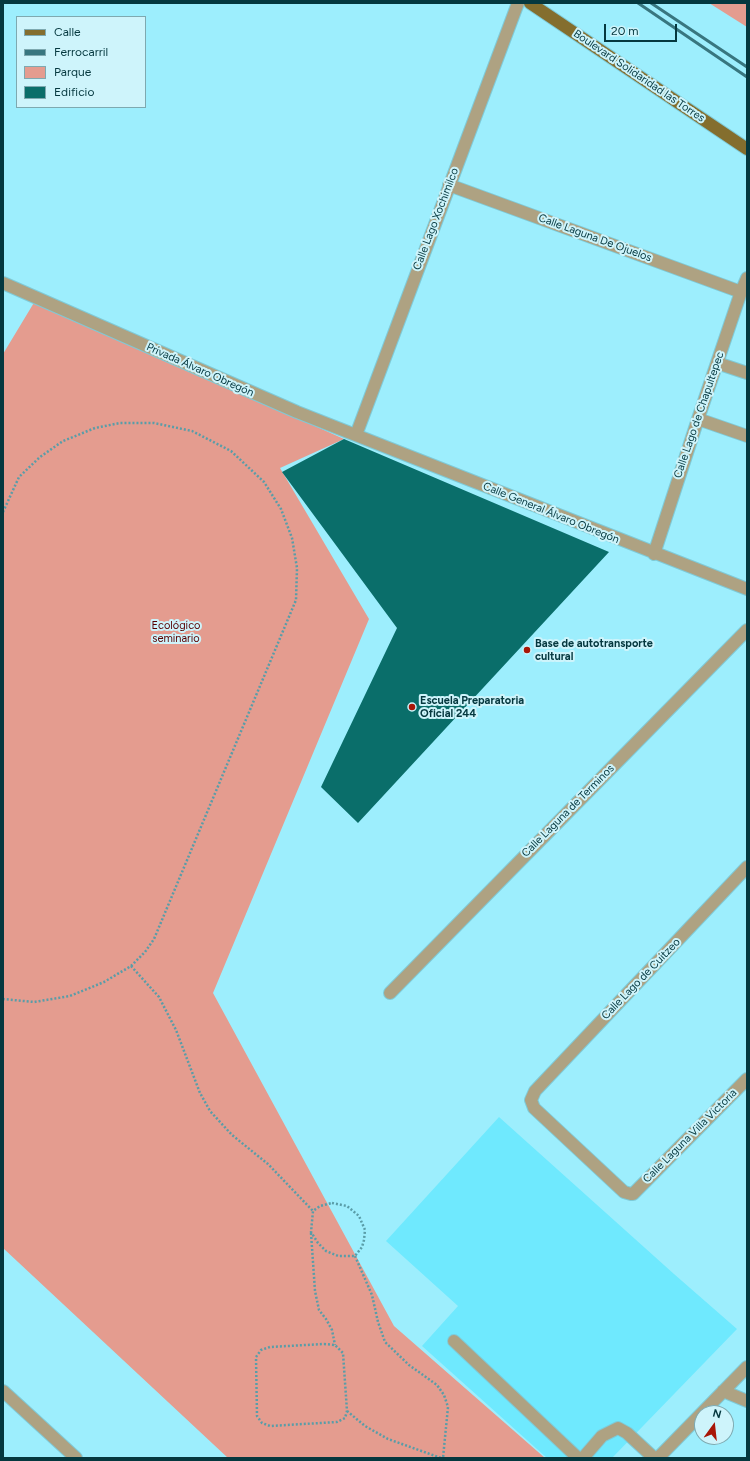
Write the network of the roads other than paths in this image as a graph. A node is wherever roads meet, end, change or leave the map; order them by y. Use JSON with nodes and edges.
{"nodes":[{"id":1,"x":518,"y":3,"type":"edge"},
{"id":2,"x":530,"y":3,"type":"edge"},
{"id":3,"x":731,"y":138,"type":"junction"},
{"id":4,"x":747,"y":142,"type":"edge"},
{"id":5,"x":747,"y":149,"type":"edge"},
{"id":6,"x":449,"y":184,"type":"junction"},
{"id":7,"x":747,"y":278,"type":"edge"},
{"id":8,"x":3,"y":283,"type":"edge"},
{"id":9,"x":741,"y":292,"type":"junction"},
{"id":10,"x":717,"y":363,"type":"junction"},
{"id":11,"x":747,"y":373,"type":"edge"},
{"id":12,"x":698,"y":419,"type":"junction"},
{"id":13,"x":356,"y":435,"type":"junction"},
{"id":14,"x":747,"y":436,"type":"edge"},
{"id":15,"x":654,"y":554,"type":"junction"},
{"id":16,"x":747,"y":590,"type":"edge"},
{"id":17,"x":747,"y":630,"type":"edge"},
{"id":18,"x":747,"y":867,"type":"edge"},
{"id":19,"x":390,"y":993,"type":"dead end"},
{"id":20,"x":747,"y":1079,"type":"edge"},
{"id":21,"x":633,"y":1194,"type":"joint"},
{"id":22,"x":454,"y":1341,"type":"dead end"},
{"id":23,"x":747,"y":1367,"type":"edge"},
{"id":24,"x":3,"y":1391,"type":"edge"},
{"id":25,"x":723,"y":1391,"type":"junction"},
{"id":26,"x":747,"y":1401,"type":"edge"},
{"id":27,"x":76,"y":1458,"type":"edge"},
{"id":28,"x":578,"y":1458,"type":"edge"},
{"id":29,"x":582,"y":1458,"type":"edge"},
{"id":30,"x":654,"y":1458,"type":"edge"},
{"id":31,"x":658,"y":1458,"type":"edge"}],
"edges":[{"from":1,"to":6,"type":"street","name":"Calle Lago Xochimilco"},
{"from":2,"to":3,"type":"main road","name":"Boulevard Solidaridad las Torres"},
{"from":3,"to":4,"type":"main road"},
{"from":3,"to":5,"type":"main road","name":"Boulevard Solidaridad las Torres"},
{"from":6,"to":9,"type":"street","name":"Calle Laguna De Ojuelos"},
{"from":6,"to":13,"type":"street","name":"Calle Lago Xochimilco"},
{"from":7,"to":9,"type":"street","name":"Calle Lago de Chapultepec"},
{"from":8,"to":13,"type":"street","name":"Privada Álvaro Obregón"},
{"from":9,"to":10,"type":"street","name":"Calle Lago de Chapultepec"},
{"from":10,"to":11,"type":"street"},
{"from":10,"to":12,"type":"street","name":"Calle Lago de Chapultepec"},
{"from":12,"to":14,"type":"street"},
{"from":12,"to":15,"type":"street","name":"Calle Lago de Chapultepec"},
{"from":13,"to":15,"type":"street","name":"Calle General Álvaro Obregón"},
{"from":15,"to":16,"type":"street","name":"Calle General Álvaro Obregón"},
{"from":17,"to":19,"type":"street","name":"Calle Laguna de Terminos"},
{"from":18,"to":21,"type":"street","name":"Calle Lago de Cuitzeo"},
{"from":20,"to":21,"type":"street","name":"Calle Laguna Villa Victoria"},
{"from":22,"to":28,"type":"street"},
{"from":23,"to":25,"type":"street"},
{"from":24,"to":27,"type":"street"},
{"from":25,"to":26,"type":"street"},
{"from":25,"to":31,"type":"street"},
{"from":29,"to":30,"type":"street"}]}
